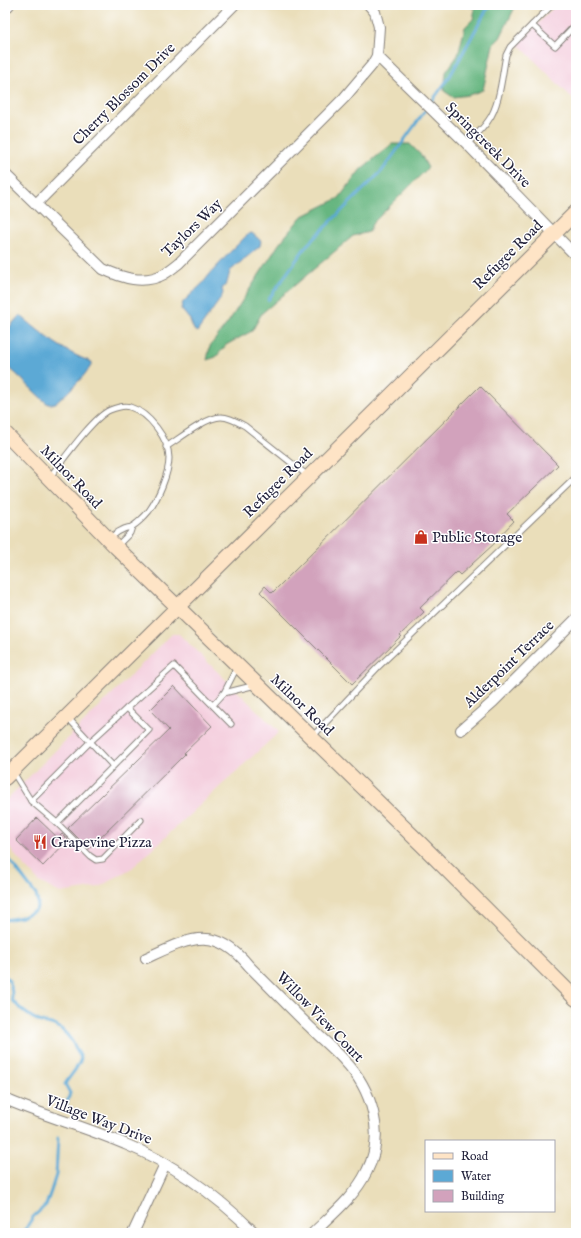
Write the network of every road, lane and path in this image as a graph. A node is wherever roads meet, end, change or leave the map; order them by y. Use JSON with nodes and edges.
{"nodes":[{"id":1,"x":9,"y":5,"type":"edge"},
{"id":2,"x":234,"y":5,"type":"edge"},
{"id":3,"x":369,"y":5,"type":"edge"},
{"id":4,"x":552,"y":5,"type":"edge"},
{"id":5,"x":5,"y":9,"type":"edge"},
{"id":6,"x":576,"y":24,"type":"edge"},
{"id":7,"x":532,"y":25,"type":"junction"},
{"id":8,"x":377,"y":56,"type":"junction"},
{"id":9,"x":467,"y":144,"type":"junction"},
{"id":10,"x":5,"y":174,"type":"edge"},
{"id":11,"x":36,"y":204,"type":"junction"},
{"id":12,"x":576,"y":212,"type":"edge"},
{"id":13,"x":554,"y":233,"type":"junction"},
{"id":14,"x":576,"y":256,"type":"edge"},
{"id":15,"x":5,"y":433,"type":"edge"},
{"id":16,"x":166,"y":447,"type":"junction"},
{"id":17,"x":309,"y":476,"type":"junction"},
{"id":18,"x":576,"y":478,"type":"edge"},
{"id":19,"x":48,"y":479,"type":"junction"},
{"id":20,"x":132,"y":527,"type":"junction"},
{"id":21,"x":112,"y":543,"type":"junction"},
{"id":22,"x":177,"y":607,"type":"junction"},
{"id":23,"x":576,"y":619,"type":"edge"},
{"id":24,"x":237,"y":667,"type":"junction"},
{"id":25,"x":256,"y":684,"type":"junction"},
{"id":26,"x":224,"y":693,"type":"junction"},
{"id":27,"x":213,"y":705,"type":"junction"},
{"id":28,"x":127,"y":708,"type":"junction"},
{"id":29,"x":67,"y":717,"type":"junction"},
{"id":30,"x":231,"y":724,"type":"dead end"},
{"id":31,"x":461,"y":730,"type":"dead end"},
{"id":32,"x":312,"y":738,"type":"junction"},
{"id":33,"x":90,"y":742,"type":"junction"},
{"id":34,"x":113,"y":766,"type":"junction"},
{"id":35,"x":9,"y":774,"type":"edge"},
{"id":36,"x":31,"y":801,"type":"junction"},
{"id":37,"x":141,"y":820,"type":"dead end"},
{"id":38,"x":57,"y":823,"type":"junction"},
{"id":39,"x":146,"y":958,"type":"dead end"},
{"id":40,"x":576,"y":999,"type":"edge"},
{"id":41,"x":5,"y":1099,"type":"edge"},
{"id":42,"x":165,"y":1164,"type":"junction"},
{"id":43,"x":133,"y":1233,"type":"edge"},
{"id":44,"x":255,"y":1233,"type":"edge"},
{"id":45,"x":313,"y":1233,"type":"edge"}],
"edges":[{"from":1,"to":5,"type":"street"},
{"from":2,"to":11,"type":"street","name":"Cherry Blossom Drive"},
{"from":3,"to":8,"type":"street"},
{"from":4,"to":7,"type":"lane"},
{"from":6,"to":7,"type":"lane"},
{"from":7,"to":9,"type":"lane"},
{"from":8,"to":9,"type":"street","name":"Springcreek Drive"},
{"from":8,"to":11,"type":"street","name":"Taylors Way"},
{"from":9,"to":13,"type":"street","name":"Springcreek Drive"},
{"from":10,"to":11,"type":"street","name":"Taylors Way"},
{"from":12,"to":13,"type":"main road","name":"Refugee Road"},
{"from":13,"to":14,"type":"street","name":"Springcreek Drive"},
{"from":13,"to":17,"type":"main road","name":"Refugee Road"},
{"from":15,"to":19,"type":"main road","name":"Milnor Road"},
{"from":16,"to":17,"type":"lane"},
{"from":16,"to":19,"type":"lane"},
{"from":16,"to":20,"type":"lane"},
{"from":17,"to":22,"type":"main road","name":"Refugee Road"},
{"from":18,"to":32,"type":"lane"},
{"from":19,"to":21,"type":"main road","name":"Milnor Road"},
{"from":20,"to":21,"type":"lane"},
{"from":20,"to":21,"type":"lane"},
{"from":21,"to":22,"type":"main road","name":"Milnor Road"},
{"from":22,"to":24,"type":"main road","name":"Milnor Road"},
{"from":22,"to":29,"type":"main road","name":"Refugee Road"},
{"from":23,"to":31,"type":"street","name":"Alderpoint Terrace"},
{"from":24,"to":25,"type":"main road","name":"Milnor Road"},
{"from":24,"to":26,"type":"lane"},
{"from":25,"to":26,"type":"lane"},
{"from":25,"to":32,"type":"main road","name":"Milnor Road"},
{"from":26,"to":27,"type":"lane"},
{"from":27,"to":28,"type":"lane"},
{"from":27,"to":30,"type":"lane"},
{"from":28,"to":33,"type":"lane"},
{"from":28,"to":34,"type":"lane"},
{"from":29,"to":33,"type":"lane"},
{"from":29,"to":35,"type":"main road","name":"Refugee Road"},
{"from":32,"to":40,"type":"main road","name":"Milnor Road"},
{"from":33,"to":34,"type":"lane"},
{"from":33,"to":36,"type":"lane"},
{"from":34,"to":38,"type":"lane"},
{"from":35,"to":36,"type":"lane"},
{"from":36,"to":38,"type":"lane"},
{"from":37,"to":38,"type":"lane"},
{"from":39,"to":45,"type":"street","name":"Willow View Court"},
{"from":41,"to":42,"type":"street","name":"Village Way Drive"},
{"from":42,"to":43,"type":"street"},
{"from":42,"to":44,"type":"street","name":"Village Way Drive"}]}
